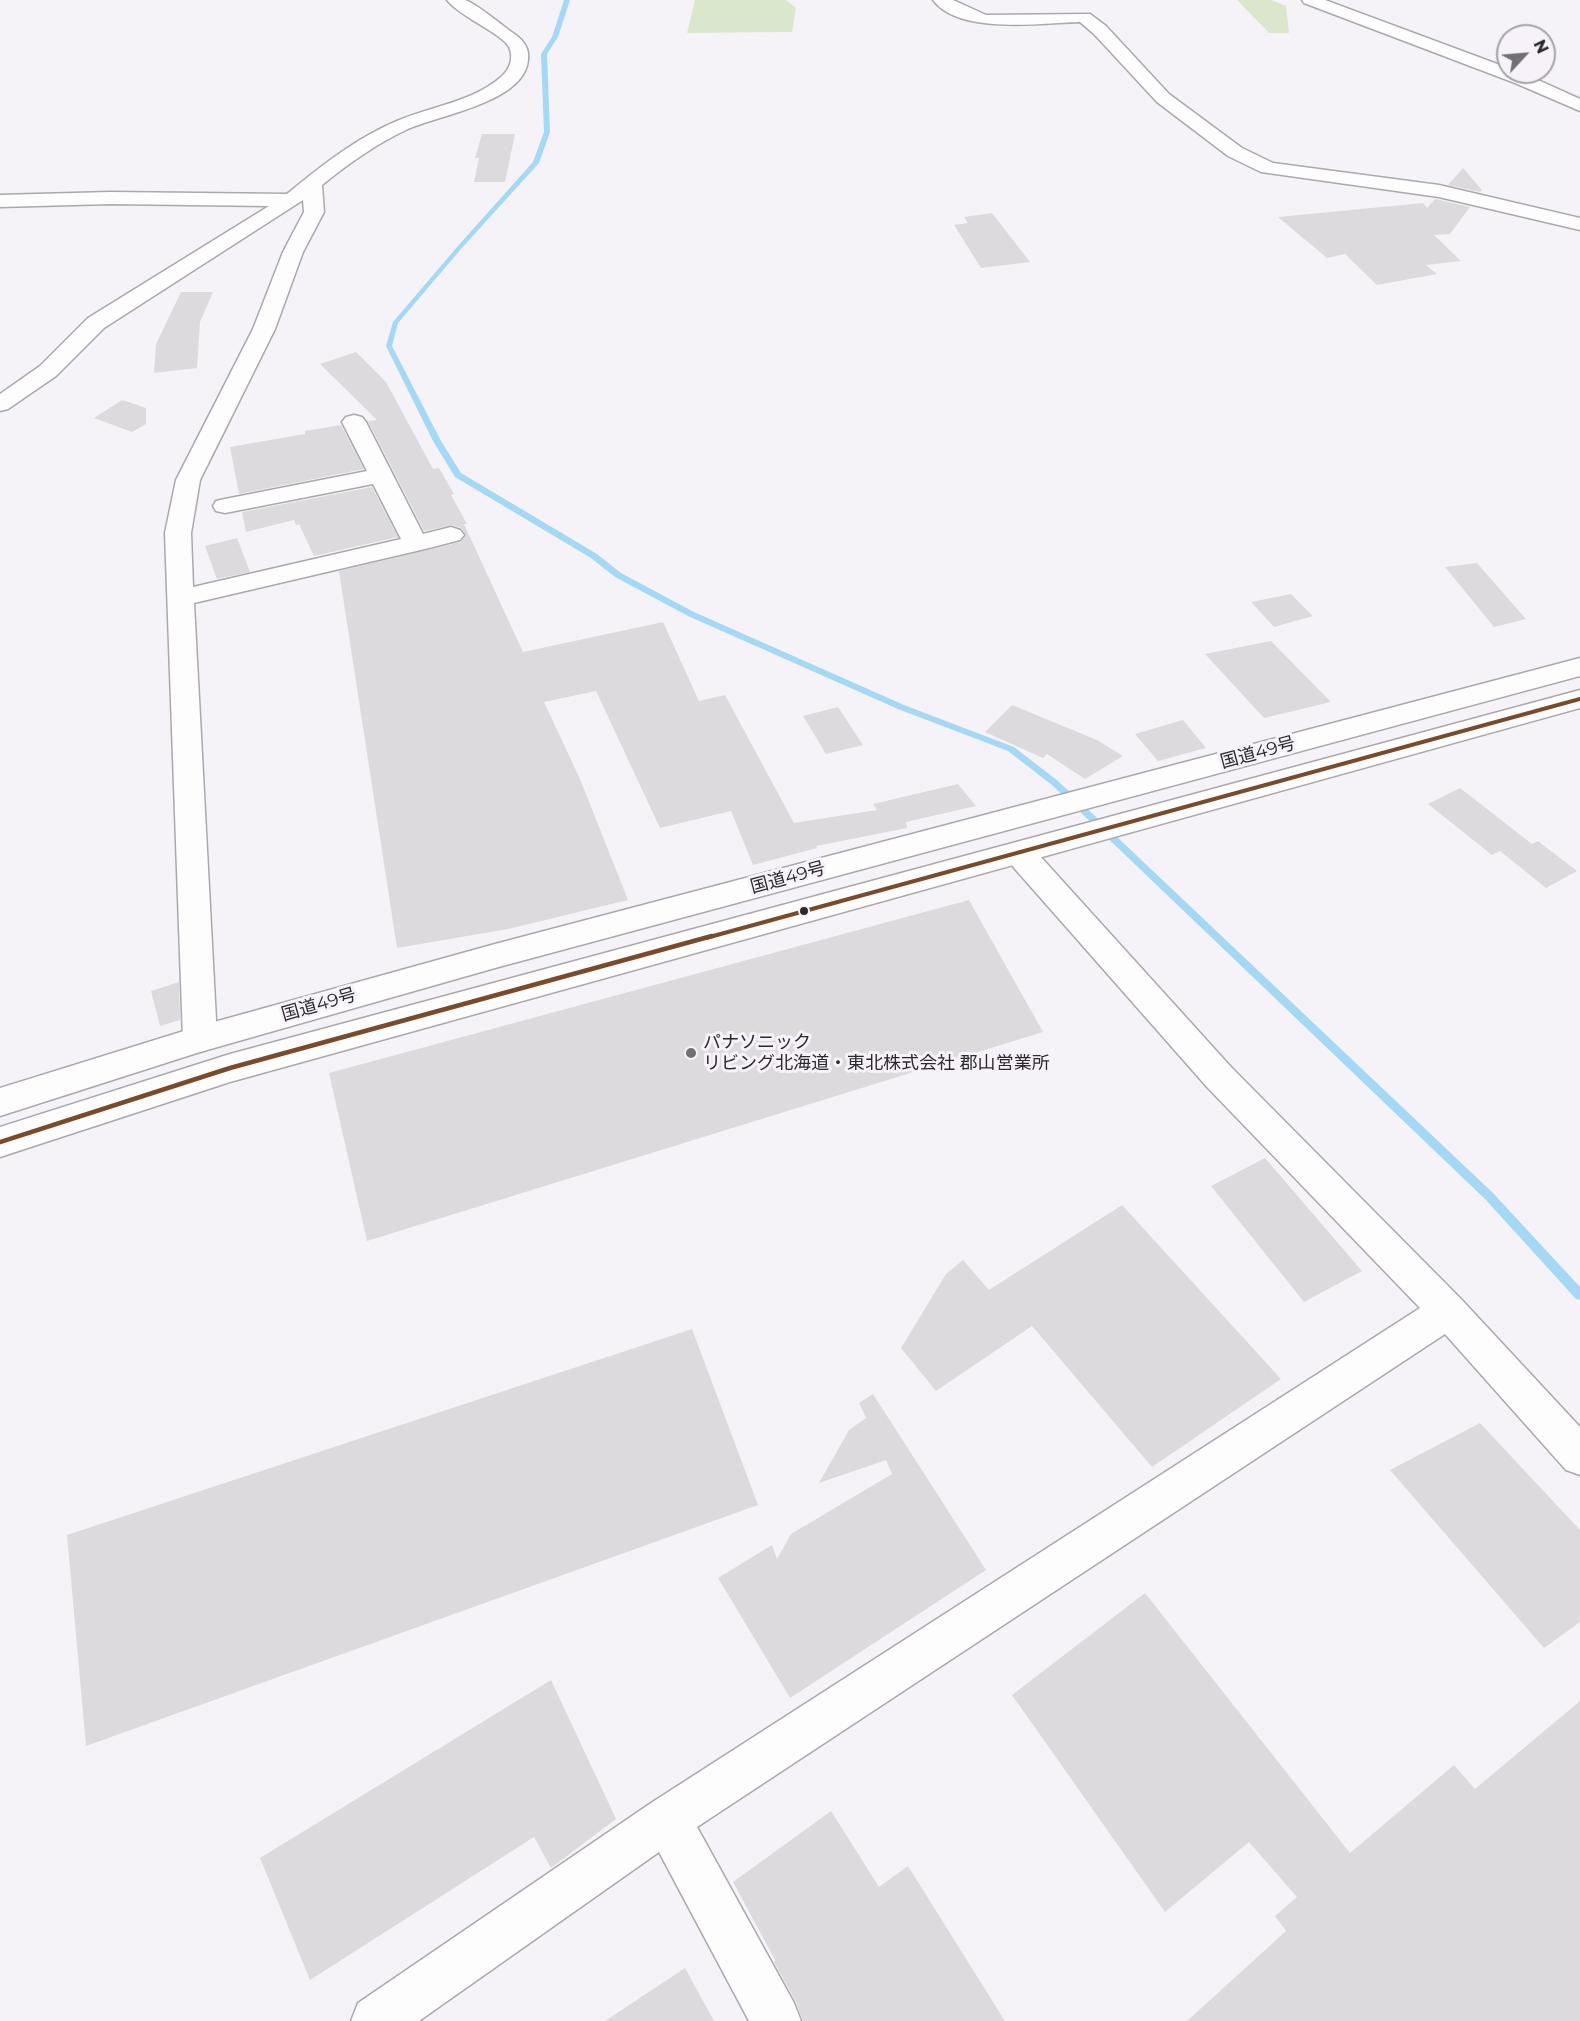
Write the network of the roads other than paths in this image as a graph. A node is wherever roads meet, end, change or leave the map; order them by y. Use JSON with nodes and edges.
{"nodes":[{"id":1,"x":455,"y":0,"type":"edge"},
{"id":2,"x":941,"y":0,"type":"edge"},
{"id":3,"x":1310,"y":0,"type":"edge"},
{"id":4,"x":1580,"y":106,"type":"edge"},
{"id":5,"x":312,"y":182,"type":"junction"},
{"id":6,"x":292,"y":200,"type":"junction"},
{"id":7,"x":0,"y":201,"type":"edge"},
{"id":8,"x":1580,"y":224,"type":"edge"},
{"id":9,"x":0,"y":404,"type":"edge"},
{"id":10,"x":354,"y":422,"type":"dead end"},
{"id":11,"x":381,"y":475,"type":"junction"},
{"id":12,"x":225,"y":506,"type":"dead end"},
{"id":13,"x":452,"y":535,"type":"dead end"},
{"id":14,"x":416,"y":544,"type":"junction"},
{"id":15,"x":181,"y":598,"type":"junction"},
{"id":16,"x":1580,"y":667,"type":"edge"},
{"id":17,"x":1580,"y":699,"type":"edge"},
{"id":18,"x":1019,"y":853,"type":"junction"},
{"id":19,"x":200,"y":1039,"type":"junction"},
{"id":20,"x":0,"y":1102,"type":"edge"},
{"id":21,"x":0,"y":1142,"type":"edge"},
{"id":22,"x":1448,"y":1311,"type":"junction"},
{"id":23,"x":1580,"y":1456,"type":"edge"},
{"id":24,"x":667,"y":1819,"type":"junction"},
{"id":25,"x":376,"y":2021,"type":"edge"},
{"id":26,"x":776,"y":2021,"type":"edge"}],
"edges":[{"from":1,"to":5,"type":"main road"},
{"from":2,"to":8,"type":"main road"},
{"from":3,"to":4,"type":"main road"},
{"from":5,"to":6,"type":"main road"},
{"from":5,"to":15,"type":"main road"},
{"from":6,"to":7,"type":"main road"},
{"from":6,"to":9,"type":"main road"},
{"from":10,"to":11,"type":"main road"},
{"from":11,"to":12,"type":"main road"},
{"from":11,"to":14,"type":"main road"},
{"from":13,"to":14,"type":"main road"},
{"from":14,"to":15,"type":"main road"},
{"from":15,"to":19,"type":"main road"},
{"from":16,"to":19,"type":"main road","name":"国道49号"},
{"from":17,"to":18,"type":"main road","name":"国道49号"},
{"from":18,"to":21,"type":"main road","name":"国道49号"},
{"from":18,"to":22,"type":"main road"},
{"from":19,"to":20,"type":"main road","name":"国道49号"},
{"from":22,"to":23,"type":"main road"},
{"from":22,"to":24,"type":"main road"},
{"from":24,"to":25,"type":"main road"},
{"from":24,"to":26,"type":"main road"}]}
